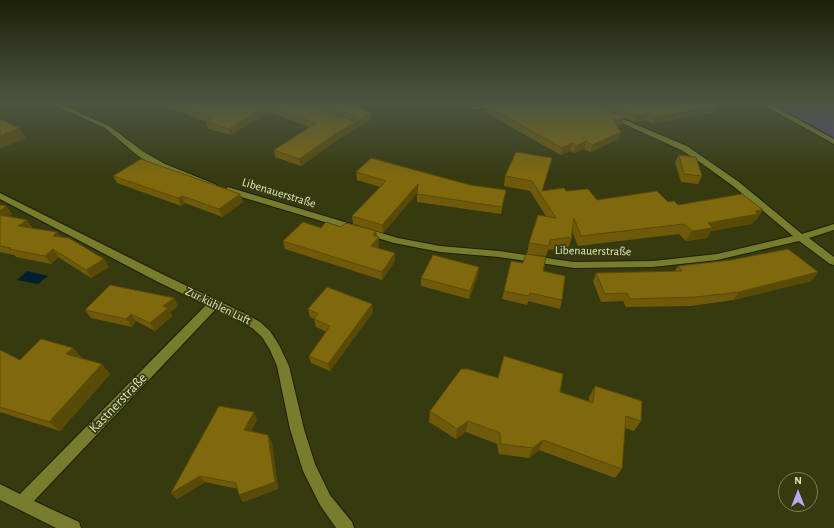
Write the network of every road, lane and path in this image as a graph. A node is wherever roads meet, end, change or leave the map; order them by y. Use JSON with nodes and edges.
{"nodes":[{"id":1,"x":108,"y":129,"type":"edge"},
{"id":2,"x":639,"y":129,"type":"edge"},
{"id":3,"x":810,"y":129,"type":"edge"},
{"id":4,"x":834,"y":142,"type":"edge"},
{"id":5,"x":0,"y":196,"type":"edge"},
{"id":6,"x":834,"y":226,"type":"edge"},
{"id":7,"x":802,"y":237,"type":"junction"},
{"id":8,"x":834,"y":262,"type":"edge"},
{"id":9,"x":214,"y":304,"type":"junction"},
{"id":10,"x":0,"y":492,"type":"edge"},
{"id":11,"x":22,"y":502,"type":"junction"},
{"id":12,"x":73,"y":528,"type":"edge"},
{"id":13,"x":346,"y":528,"type":"edge"}],
"edges":[{"from":1,"to":7,"type":"street","name":"Libenauerstraße"},
{"from":2,"to":7,"type":"street"},
{"from":3,"to":4,"type":"street"},
{"from":5,"to":9,"type":"street","name":"Zur kühlen Luft"},
{"from":6,"to":7,"type":"street","name":"Libenauerstraße"},
{"from":7,"to":8,"type":"street"},
{"from":9,"to":11,"type":"street","name":"Kastnerstraße"},
{"from":9,"to":13,"type":"street","name":"Zur kühlen Luft"},
{"from":10,"to":11,"type":"street"},
{"from":11,"to":12,"type":"street"}]}
